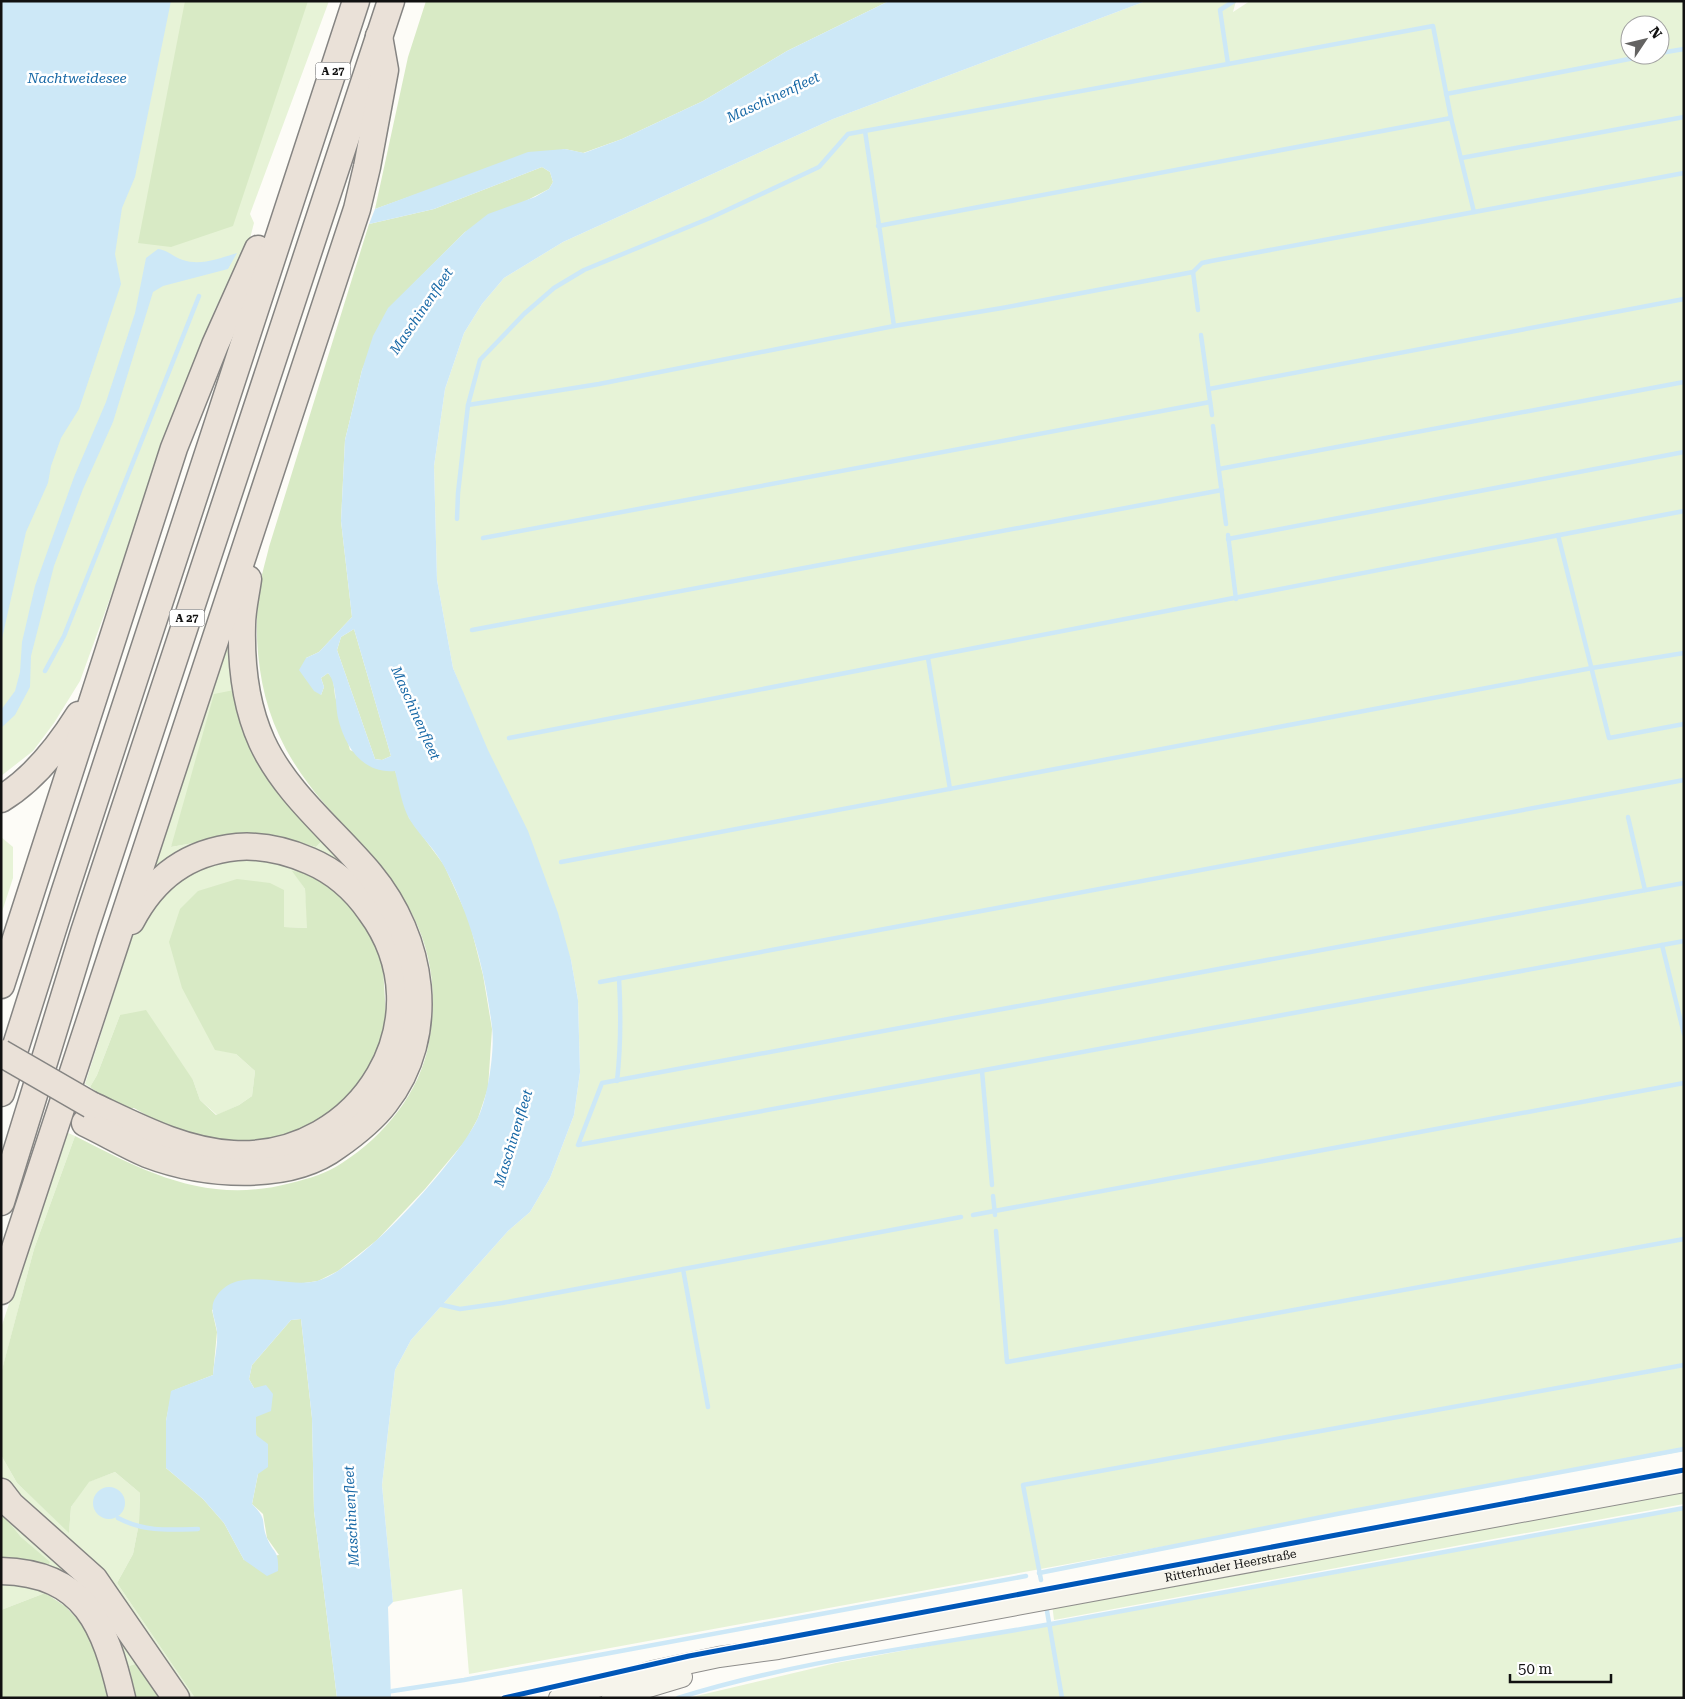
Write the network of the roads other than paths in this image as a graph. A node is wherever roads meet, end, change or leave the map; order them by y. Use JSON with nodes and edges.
{"nodes":[{"id":1,"x":356,"y":1,"type":"edge"},
{"id":2,"x":391,"y":1,"type":"edge"},
{"id":3,"x":380,"y":36,"type":"junction"},
{"id":4,"x":310,"y":140,"type":"junction"},
{"id":5,"x":260,"y":503,"type":"junction"},
{"id":6,"x":96,"y":687,"type":"junction"},
{"id":7,"x":1,"y":798,"type":"edge"},
{"id":8,"x":105,"y":973,"type":"junction"},
{"id":9,"x":1,"y":985,"type":"edge"},
{"id":10,"x":1,"y":1053,"type":"edge"},
{"id":11,"x":1,"y":1074,"type":"edge"},
{"id":12,"x":1,"y":1093,"type":"edge"},
{"id":13,"x":88,"y":1114,"type":"junction"},
{"id":14,"x":1,"y":1202,"type":"edge"},
{"id":15,"x":1,"y":1291,"type":"edge"},
{"id":16,"x":1684,"y":1482,"type":"edge"},
{"id":17,"x":1,"y":1492,"type":"edge"},
{"id":18,"x":1,"y":1571,"type":"edge"},
{"id":19,"x":778,"y":1649,"type":"junction"},
{"id":20,"x":122,"y":1698,"type":"edge"},
{"id":21,"x":176,"y":1698,"type":"edge"},
{"id":22,"x":559,"y":1698,"type":"edge"},
{"id":23,"x":612,"y":1698,"type":"edge"}],
"edges":[{"from":1,"to":4,"type":"highway","number":"A 27"},
{"from":2,"to":3,"type":"highway","number":"A 27"},
{"from":3,"to":5,"type":"highway"},
{"from":3,"to":14,"type":"highway","number":"A 27"},
{"from":4,"to":6,"type":"highway"},
{"from":4,"to":12,"type":"highway","number":"A 27"},
{"from":5,"to":8,"type":"highway"},
{"from":5,"to":13,"type":"highway"},
{"from":6,"to":7,"type":"highway"},
{"from":6,"to":9,"type":"highway"},
{"from":8,"to":13,"type":"highway"},
{"from":8,"to":15,"type":"highway"},
{"from":10,"to":13,"type":"highway","bridge":true},
{"from":11,"to":13,"type":"highway"},
{"from":16,"to":19,"type":"main road","name":"Ritterhuder Heerstraße"},
{"from":17,"to":21,"type":"highway"},
{"from":18,"to":20,"type":"highway"},
{"from":19,"to":22,"type":"main road","name":"Ritterhuder Heerstraße"},
{"from":19,"to":23,"type":"main road","name":"Ritterhuder Heerstraße"}]}
